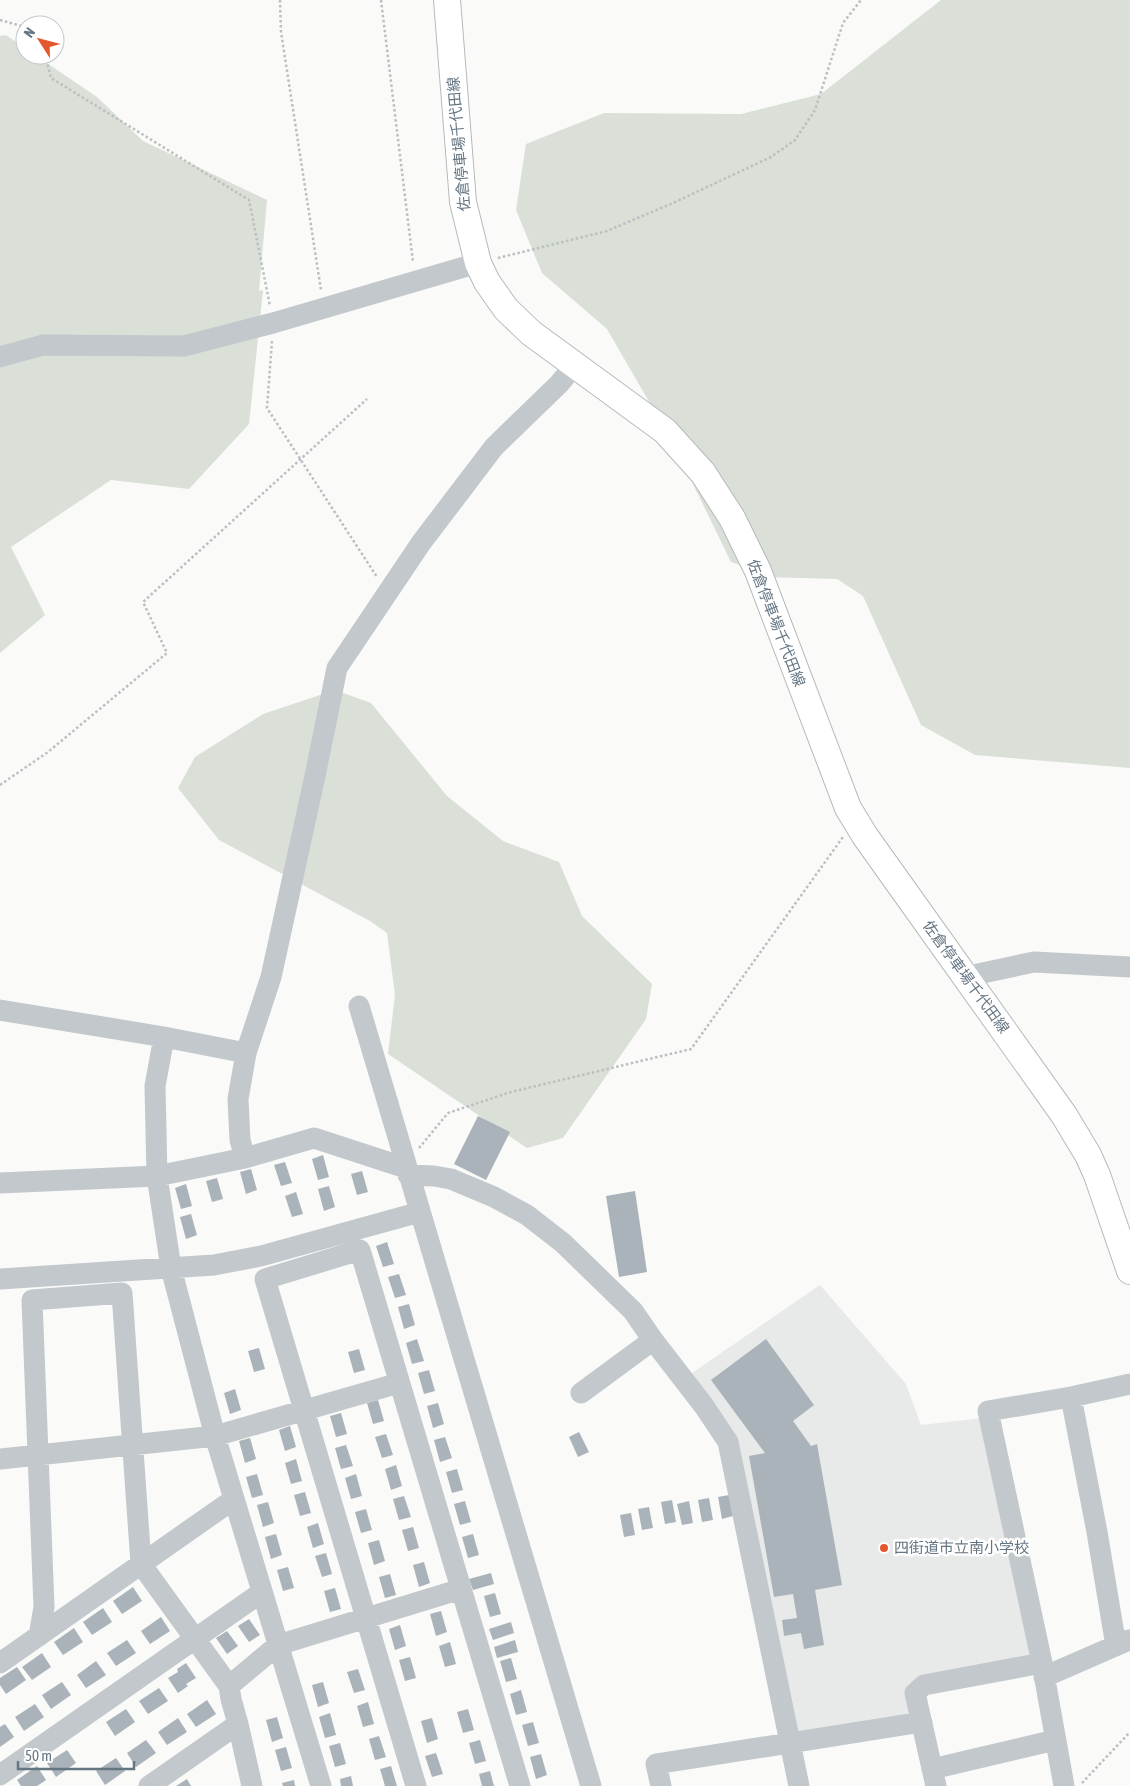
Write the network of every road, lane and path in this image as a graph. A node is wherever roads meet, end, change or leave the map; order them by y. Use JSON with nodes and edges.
{"nodes":[{"id":1,"x":280,"y":0,"type":"edge"},
{"id":2,"x":381,"y":0,"type":"edge"},
{"id":3,"x":447,"y":0,"type":"edge"},
{"id":4,"x":861,"y":0,"type":"edge"},
{"id":5,"x":0,"y":20,"type":"edge"},
{"id":6,"x":15,"y":24,"type":"edge"},
{"id":7,"x":48,"y":65,"type":"edge"},
{"id":8,"x":478,"y":263,"type":"junction"},
{"id":9,"x":415,"y":281,"type":"junction"},
{"id":10,"x":324,"y":308,"type":"junction"},
{"id":11,"x":274,"y":324,"type":"junction"},
{"id":12,"x":0,"y":357,"type":"edge"},
{"id":13,"x":574,"y":366,"type":"junction"},
{"id":14,"x":367,"y":399,"type":"dead end"},
{"id":15,"x":300,"y":460,"type":"junction"},
{"id":16,"x":388,"y":593,"type":"junction"},
{"id":17,"x":0,"y":785,"type":"edge"},
{"id":18,"x":855,"y":819,"type":"junction"},
{"id":19,"x":1130,"y":967,"type":"edge"},
{"id":20,"x":968,"y":979,"type":"junction"},
{"id":21,"x":358,"y":1006,"type":"dead end"},
{"id":22,"x":0,"y":1010,"type":"edge"},
{"id":23,"x":164,"y":1037,"type":"junction"},
{"id":24,"x":246,"y":1054,"type":"junction"},
{"id":25,"x":245,"y":1158,"type":"junction"},
{"id":26,"x":407,"y":1171,"type":"junction"},
{"id":27,"x":157,"y":1176,"type":"junction"},
{"id":28,"x":0,"y":1183,"type":"edge"},
{"id":29,"x":420,"y":1212,"type":"junction"},
{"id":30,"x":171,"y":1268,"type":"junction"},
{"id":31,"x":1130,"y":1272,"type":"edge"},
{"id":32,"x":0,"y":1279,"type":"edge"},
{"id":33,"x":653,"y":1340,"type":"junction"},
{"id":34,"x":399,"y":1383,"type":"junction"},
{"id":35,"x":1130,"y":1384,"type":"edge"},
{"id":36,"x":581,"y":1393,"type":"dead end"},
{"id":37,"x":1071,"y":1397,"type":"junction"},
{"id":38,"x":304,"y":1410,"type":"junction"},
{"id":39,"x":215,"y":1436,"type":"junction"},
{"id":40,"x":134,"y":1444,"type":"junction"},
{"id":41,"x":38,"y":1454,"type":"junction"},
{"id":42,"x":0,"y":1459,"type":"edge"},
{"id":43,"x":234,"y":1499,"type":"junction"},
{"id":44,"x":141,"y":1564,"type":"junction"},
{"id":45,"x":461,"y":1589,"type":"junction"},
{"id":46,"x":262,"y":1592,"type":"junction"},
{"id":47,"x":366,"y":1618,"type":"junction"},
{"id":48,"x":39,"y":1636,"type":"junction"},
{"id":49,"x":194,"y":1639,"type":"junction"},
{"id":50,"x":1123,"y":1643,"type":"edge"},
{"id":51,"x":278,"y":1645,"type":"junction"},
{"id":52,"x":0,"y":1662,"type":"edge"},
{"id":53,"x":1043,"y":1670,"type":"junction"},
{"id":54,"x":230,"y":1686,"type":"junction"},
{"id":55,"x":922,"y":1722,"type":"junction"},
{"id":56,"x":238,"y":1724,"type":"junction"},
{"id":57,"x":1130,"y":1732,"type":"edge"},
{"id":58,"x":1056,"y":1740,"type":"junction"},
{"id":59,"x":790,"y":1743,"type":"junction"},
{"id":60,"x":0,"y":1774,"type":"edge"},
{"id":61,"x":934,"y":1778,"type":"edge"},
{"id":62,"x":149,"y":1786,"type":"edge"},
{"id":63,"x":252,"y":1786,"type":"edge"},
{"id":64,"x":321,"y":1786,"type":"edge"},
{"id":65,"x":416,"y":1786,"type":"edge"},
{"id":66,"x":520,"y":1786,"type":"edge"},
{"id":67,"x":591,"y":1786,"type":"edge"},
{"id":68,"x":661,"y":1786,"type":"edge"},
{"id":69,"x":799,"y":1786,"type":"edge"},
{"id":70,"x":1064,"y":1786,"type":"edge"},
{"id":71,"x":1080,"y":1786,"type":"edge"}],
"edges":[{"from":1,"to":10,"type":"path"},
{"from":2,"to":9,"type":"path"},
{"from":3,"to":8,"type":"main road","name":"佐倉停車場千代田線"},
{"from":4,"to":8,"type":"path"},
{"from":5,"to":6,"type":"path"},
{"from":7,"to":11,"type":"path"},
{"from":8,"to":9,"type":"street"},
{"from":8,"to":13,"type":"main road","name":"佐倉停車場千代田線"},
{"from":9,"to":10,"type":"street"},
{"from":10,"to":11,"type":"street"},
{"from":11,"to":12,"type":"street"},
{"from":11,"to":15,"type":"path"},
{"from":13,"to":16,"type":"street"},
{"from":13,"to":18,"type":"main road","name":"佐倉停車場千代田線"},
{"from":14,"to":15,"type":"path"},
{"from":15,"to":16,"type":"path"},
{"from":15,"to":17,"type":"path"},
{"from":16,"to":24,"type":"street"},
{"from":18,"to":20,"type":"main road","name":"佐倉停車場千代田線"},
{"from":18,"to":26,"type":"path"},
{"from":19,"to":20,"type":"street"},
{"from":20,"to":31,"type":"main road","name":"佐倉停車場千代田線"},
{"from":21,"to":26,"type":"street"},
{"from":22,"to":23,"type":"street"},
{"from":23,"to":24,"type":"street"},
{"from":23,"to":27,"type":"street"},
{"from":24,"to":25,"type":"street"},
{"from":25,"to":26,"type":"street"},
{"from":25,"to":27,"type":"street"},
{"from":26,"to":29,"type":"street"},
{"from":26,"to":33,"type":"street"},
{"from":27,"to":28,"type":"street"},
{"from":27,"to":30,"type":"street"},
{"from":29,"to":30,"type":"street"},
{"from":29,"to":67,"type":"street"},
{"from":30,"to":32,"type":"street"},
{"from":30,"to":39,"type":"street"},
{"from":33,"to":36,"type":"street"},
{"from":33,"to":59,"type":"street"},
{"from":34,"to":38,"type":"street"},
{"from":34,"to":38,"type":"street"},
{"from":34,"to":45,"type":"street"},
{"from":35,"to":37,"type":"street"},
{"from":37,"to":50,"type":"street"},
{"from":37,"to":53,"type":"street"},
{"from":38,"to":39,"type":"street"},
{"from":38,"to":47,"type":"street"},
{"from":39,"to":40,"type":"street"},
{"from":39,"to":43,"type":"street"},
{"from":40,"to":41,"type":"street"},
{"from":40,"to":41,"type":"street"},
{"from":40,"to":44,"type":"street"},
{"from":41,"to":42,"type":"street"},
{"from":41,"to":48,"type":"street"},
{"from":43,"to":44,"type":"street"},
{"from":43,"to":46,"type":"street"},
{"from":44,"to":48,"type":"street"},
{"from":44,"to":49,"type":"street"},
{"from":45,"to":47,"type":"street"},
{"from":45,"to":66,"type":"street"},
{"from":46,"to":49,"type":"street"},
{"from":46,"to":51,"type":"street"},
{"from":47,"to":51,"type":"street"},
{"from":47,"to":65,"type":"street"},
{"from":48,"to":52,"type":"street"},
{"from":49,"to":54,"type":"street"},
{"from":49,"to":60,"type":"street"},
{"from":50,"to":53,"type":"street"},
{"from":51,"to":54,"type":"street"},
{"from":51,"to":64,"type":"street"},
{"from":53,"to":55,"type":"street"},
{"from":53,"to":58,"type":"street"},
{"from":54,"to":56,"type":"street"},
{"from":55,"to":59,"type":"street"},
{"from":55,"to":61,"type":"street"},
{"from":56,"to":62,"type":"street"},
{"from":56,"to":63,"type":"street"},
{"from":57,"to":71,"type":"path"},
{"from":58,"to":61,"type":"street"},
{"from":58,"to":70,"type":"street"},
{"from":59,"to":68,"type":"street"},
{"from":59,"to":69,"type":"street"}]}
